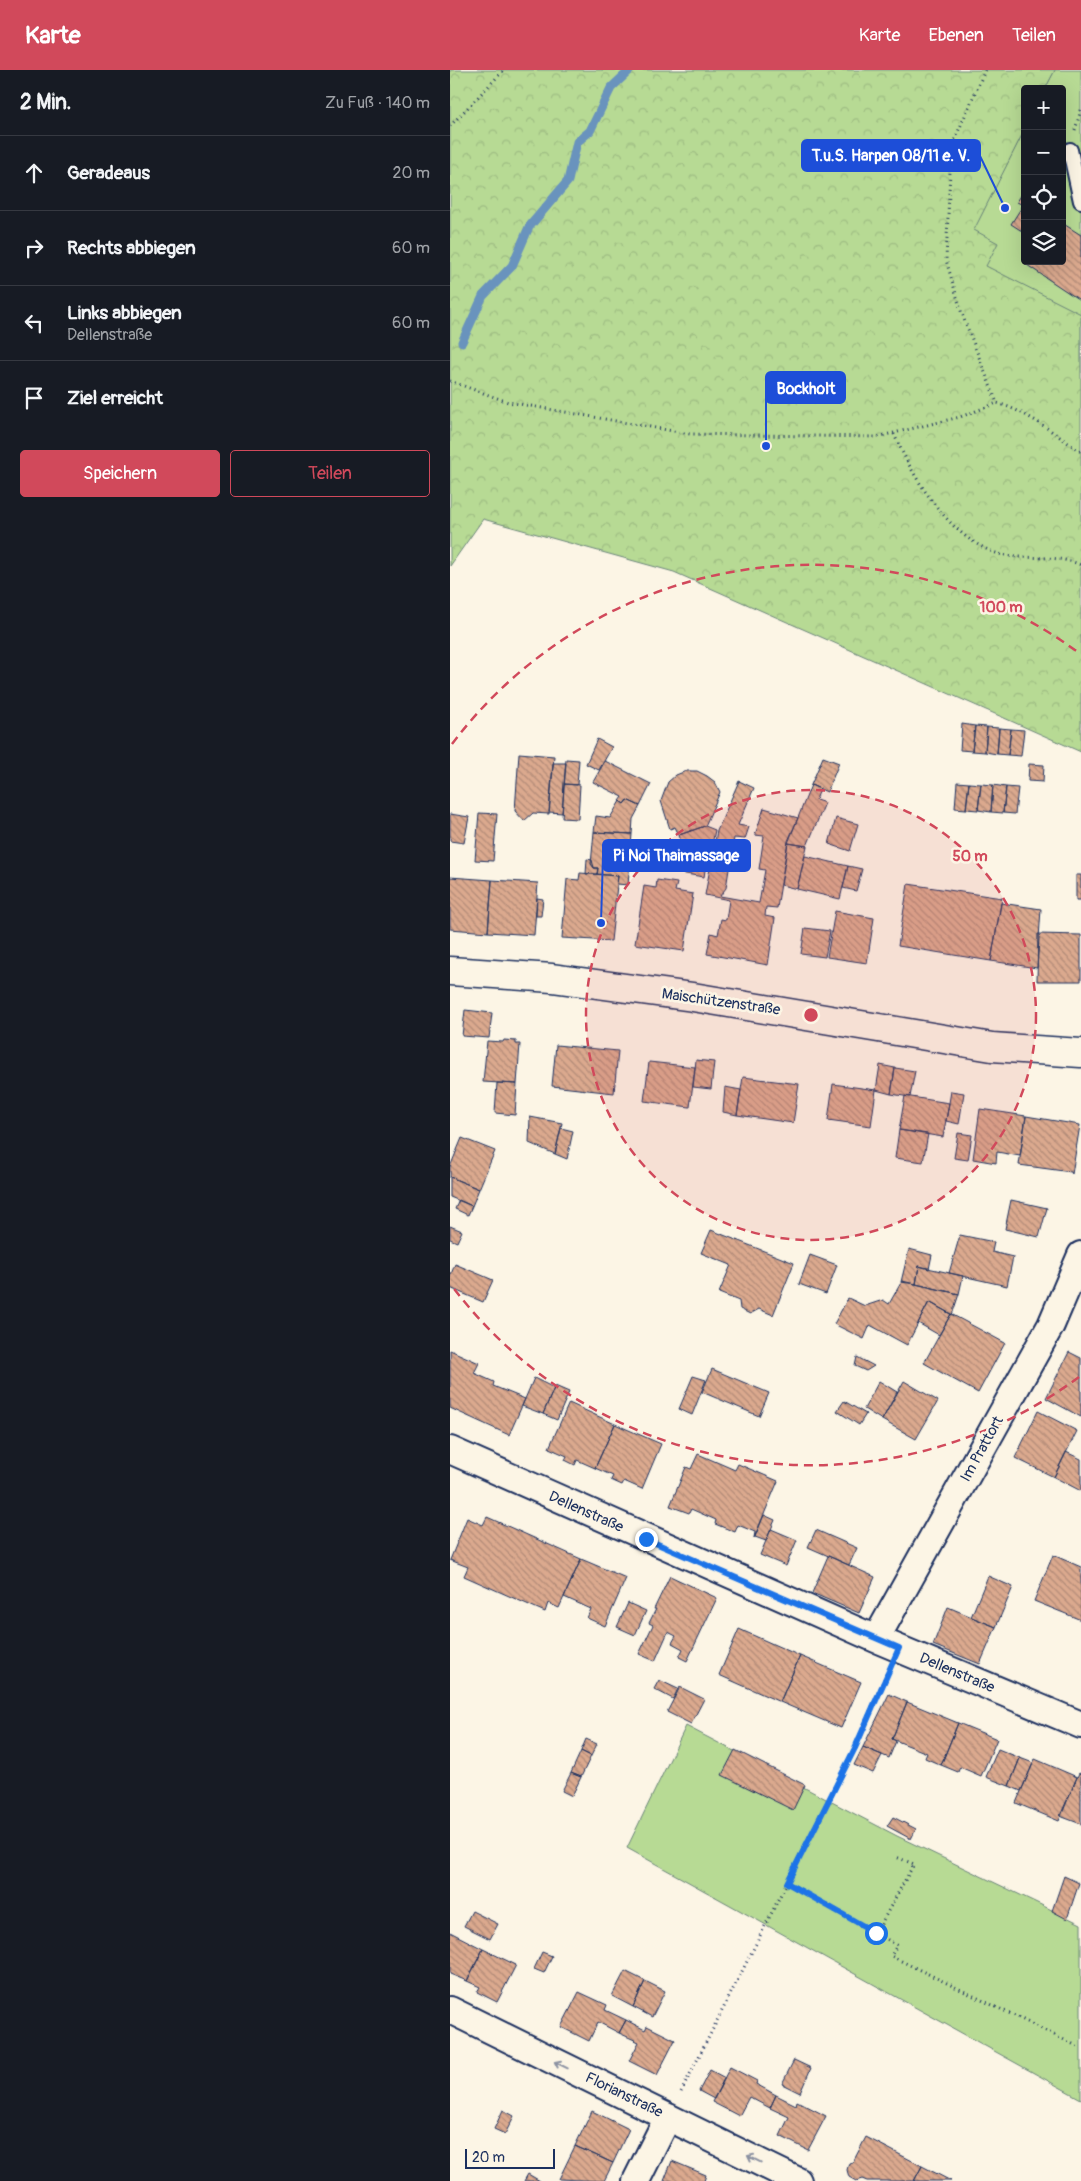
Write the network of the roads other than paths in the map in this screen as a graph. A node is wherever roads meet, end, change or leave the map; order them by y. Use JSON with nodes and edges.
{"nodes":[{"id":1,"x":1070,"y":150,"type":"dead end"},
{"id":2,"x":1081,"y":201,"type":"edge"},
{"id":3,"x":450,"y":971,"type":"edge"},
{"id":4,"x":1081,"y":1053,"type":"edge"},
{"id":5,"x":1081,"y":1255,"type":"edge"},
{"id":6,"x":450,"y":1450,"type":"edge"},
{"id":7,"x":888,"y":1643,"type":"junction"},
{"id":8,"x":1081,"y":1725,"type":"edge"},
{"id":9,"x":450,"y":2010,"type":"edge"},
{"id":10,"x":668,"y":2117,"type":"junction"},
{"id":11,"x":636,"y":2181,"type":"edge"},
{"id":12,"x":798,"y":2181,"type":"edge"}],
"edges":[{"from":1,"to":2,"type":"lane"},
{"from":3,"to":4,"type":"street","name":"Maischützenstraße"},
{"from":5,"to":7,"type":"street","name":"Im Prattort"},
{"from":6,"to":7,"type":"street","name":"Dellenstraße"},
{"from":7,"to":8,"type":"street","name":"Dellenstraße"},
{"from":10,"to":9,"type":"street","name":"Florianstraße","one_way":true},
{"from":10,"to":11,"type":"street"},
{"from":12,"to":10,"type":"street","name":"Florianstraße","one_way":true}]}
